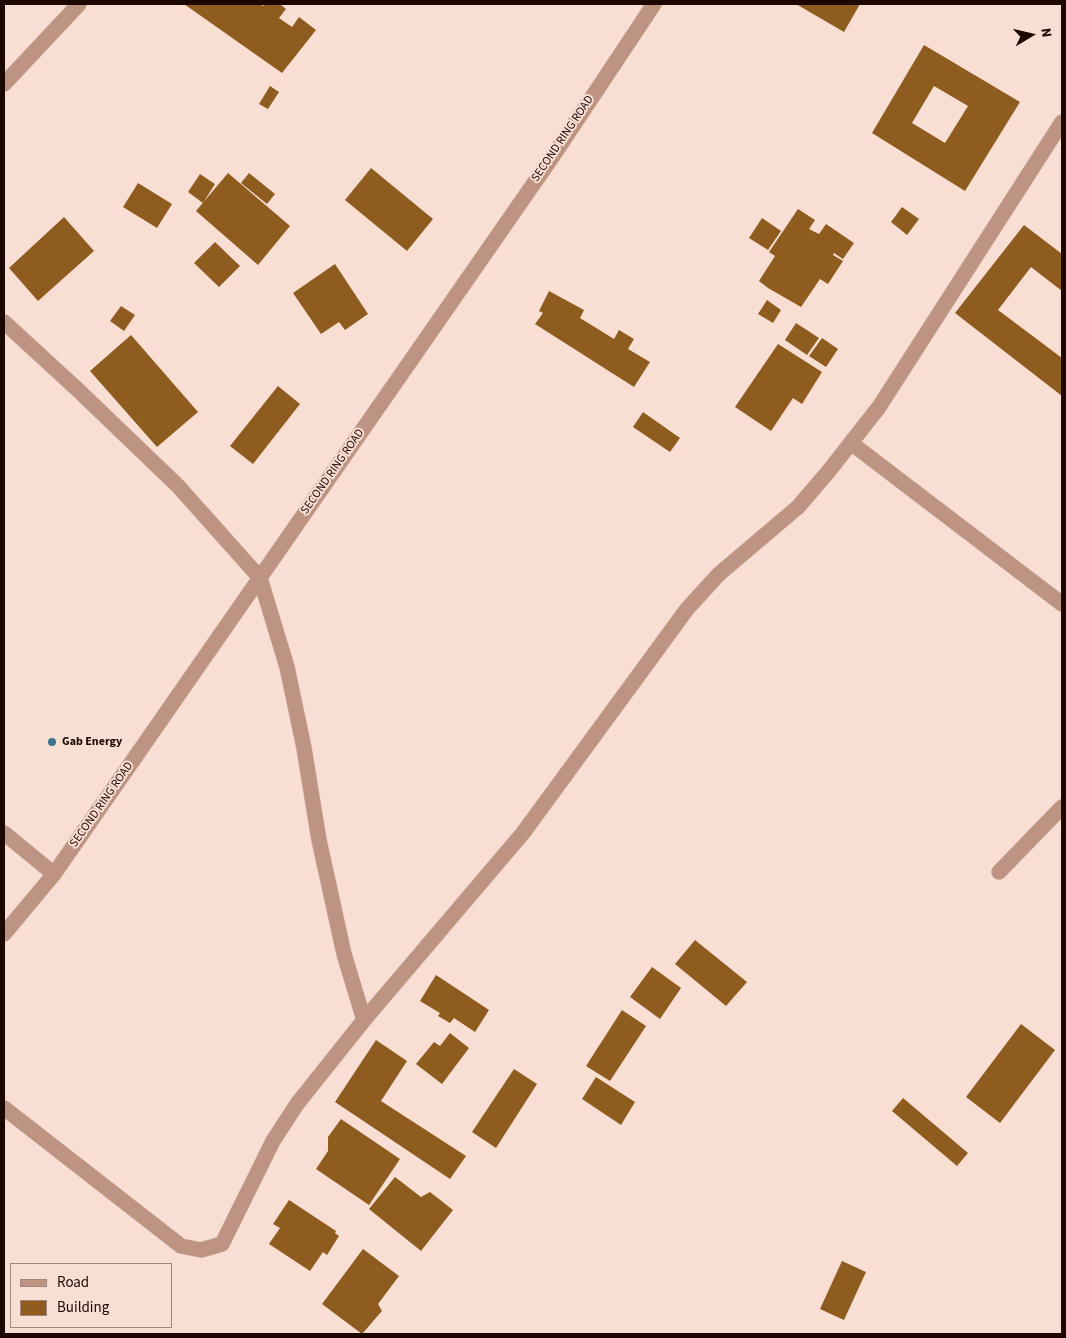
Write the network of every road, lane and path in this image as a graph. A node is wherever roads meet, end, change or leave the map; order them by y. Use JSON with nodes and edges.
{"nodes":[{"id":1,"x":79,"y":4,"type":"edge"},
{"id":2,"x":651,"y":5,"type":"edge"},
{"id":3,"x":4,"y":84,"type":"edge"},
{"id":4,"x":1062,"y":122,"type":"edge"},
{"id":5,"x":4,"y":322,"type":"edge"},
{"id":6,"x":851,"y":443,"type":"junction"},
{"id":7,"x":260,"y":578,"type":"junction"},
{"id":8,"x":1062,"y":604,"type":"edge"},
{"id":9,"x":1062,"y":807,"type":"edge"},
{"id":10,"x":4,"y":833,"type":"edge"},
{"id":11,"x":999,"y":872,"type":"dead end"},
{"id":12,"x":54,"y":874,"type":"junction"},
{"id":13,"x":4,"y":934,"type":"edge"},
{"id":14,"x":364,"y":1020,"type":"junction"},
{"id":15,"x":4,"y":1108,"type":"edge"}],
"edges":[{"from":1,"to":3,"type":"street"},
{"from":2,"to":7,"type":"street","name":"SECOND RING ROAD"},
{"from":4,"to":6,"type":"street"},
{"from":5,"to":7,"type":"street"},
{"from":6,"to":8,"type":"street"},
{"from":6,"to":14,"type":"street"},
{"from":7,"to":12,"type":"street","name":"SECOND RING ROAD"},
{"from":7,"to":14,"type":"street"},
{"from":9,"to":11,"type":"street"},
{"from":10,"to":12,"type":"street"},
{"from":12,"to":13,"type":"street","name":"SECOND RING ROAD"},
{"from":14,"to":15,"type":"street"}]}
